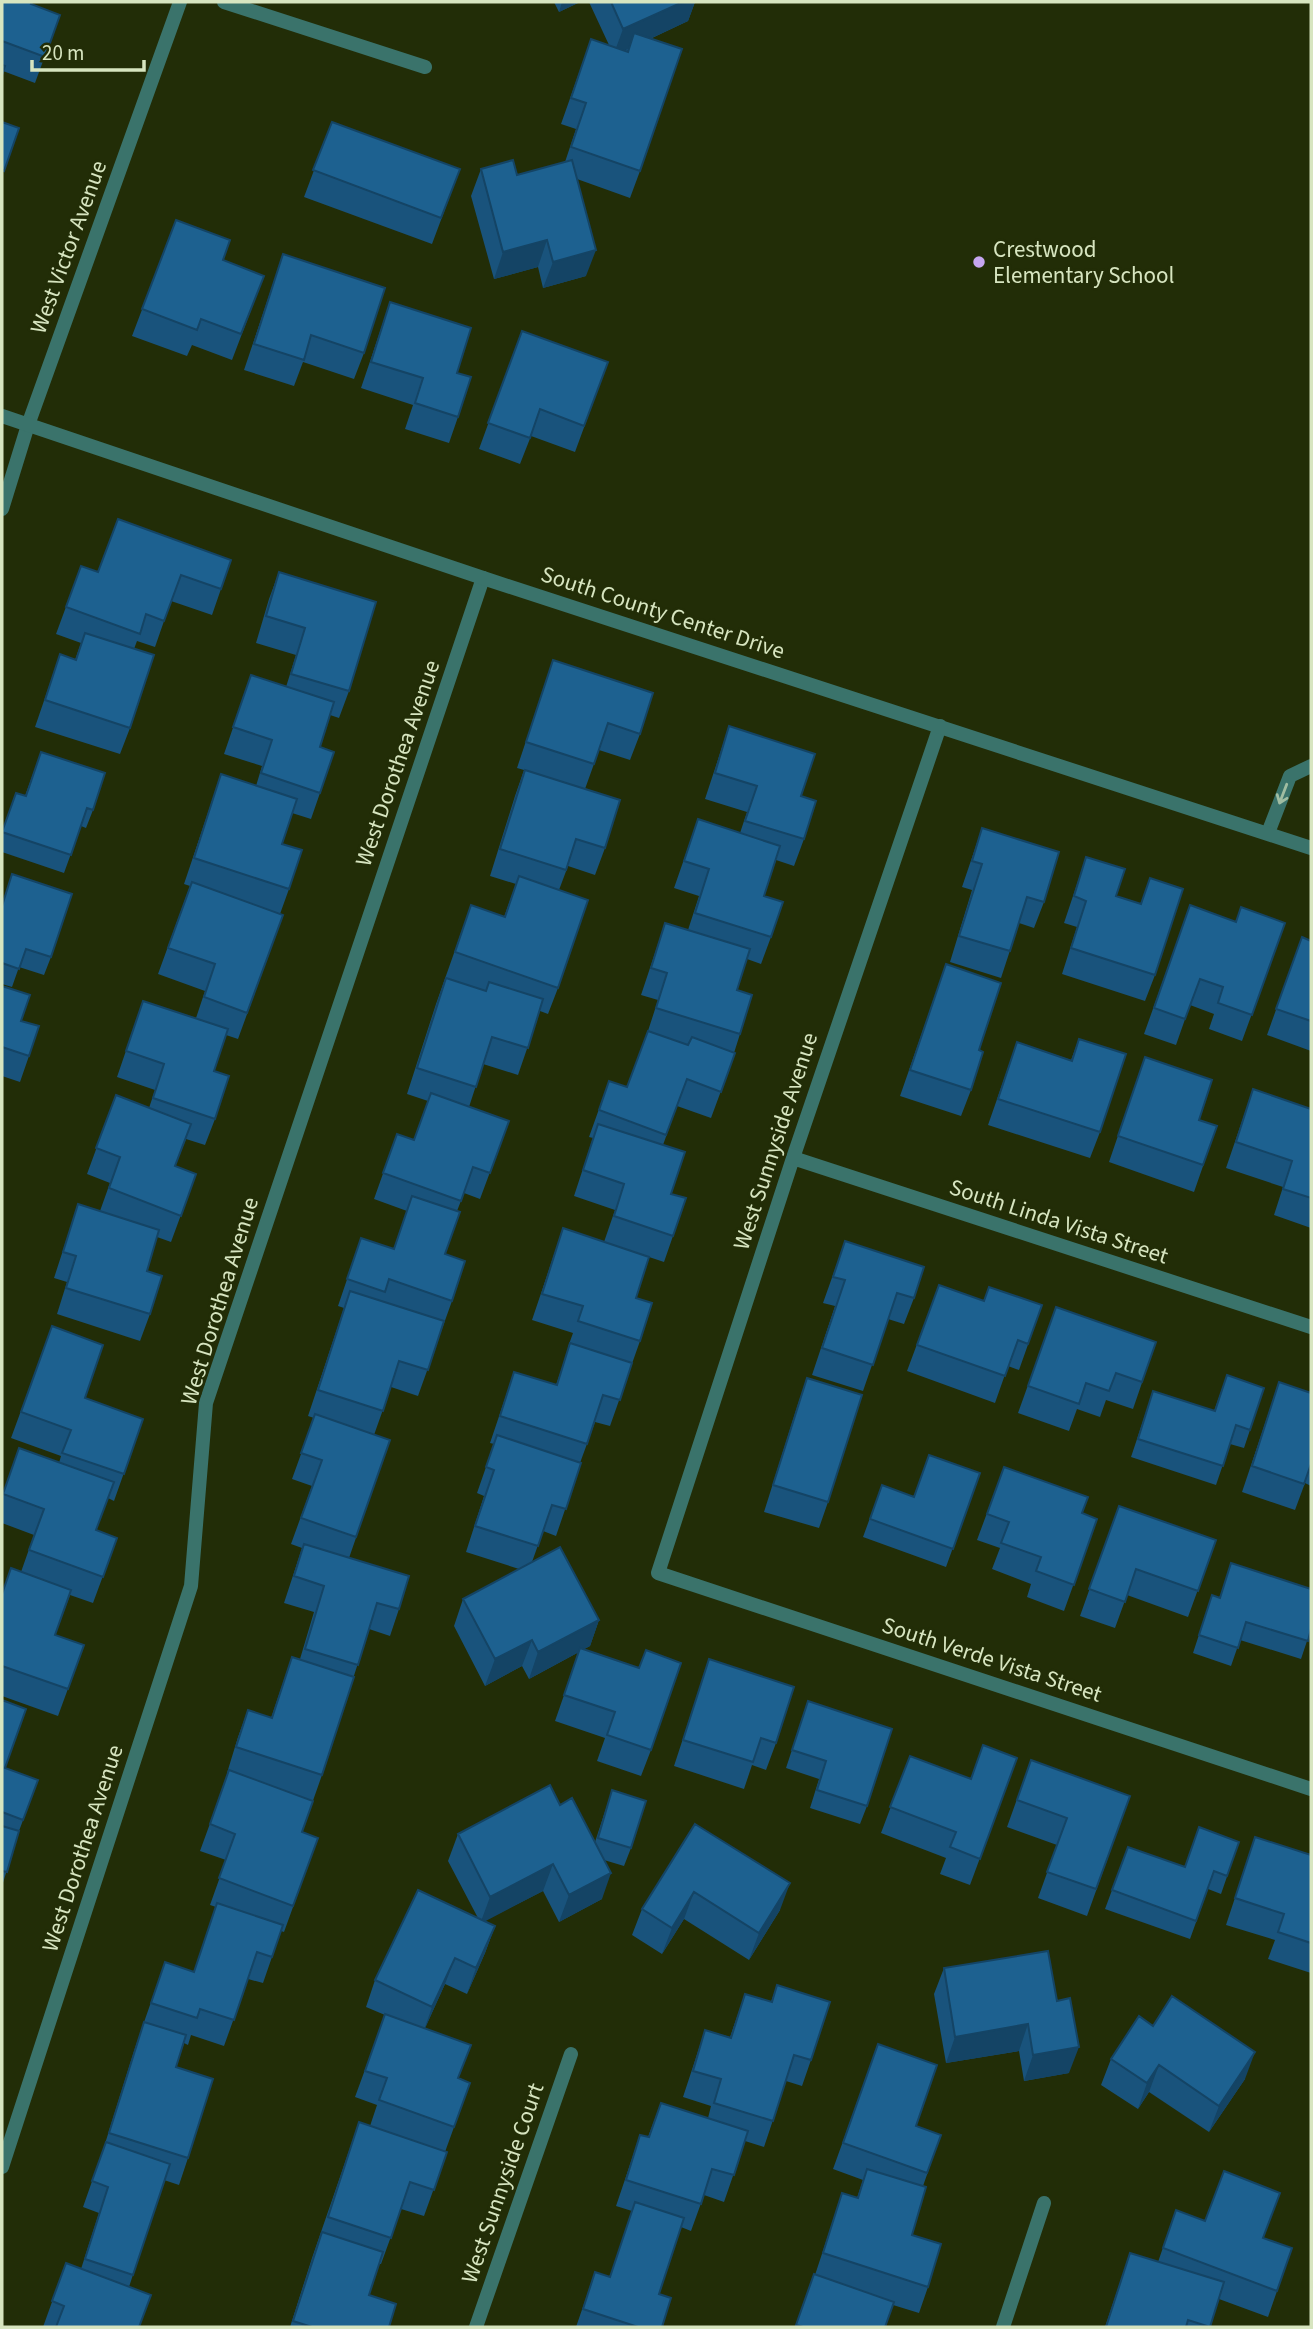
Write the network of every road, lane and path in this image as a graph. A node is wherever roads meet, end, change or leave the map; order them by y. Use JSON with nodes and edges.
{"nodes":[{"id":1,"x":180,"y":2,"type":"edge"},
{"id":2,"x":224,"y":2,"type":"edge"},
{"id":3,"x":425,"y":67,"type":"dead end"},
{"id":4,"x":2,"y":416,"type":"edge"},
{"id":5,"x":28,"y":425,"type":"junction"},
{"id":6,"x":2,"y":509,"type":"edge"},
{"id":7,"x":483,"y":578,"type":"junction"},
{"id":8,"x":940,"y":726,"type":"junction"},
{"id":9,"x":1311,"y":766,"type":"edge"},
{"id":10,"x":1268,"y":833,"type":"junction"},
{"id":11,"x":1311,"y":848,"type":"edge"},
{"id":12,"x":793,"y":1157,"type":"junction"},
{"id":13,"x":1311,"y":1328,"type":"edge"},
{"id":14,"x":658,"y":1573,"type":"joint"},
{"id":15,"x":1311,"y":1789,"type":"edge"},
{"id":16,"x":571,"y":2054,"type":"dead end"},
{"id":17,"x":2,"y":2167,"type":"edge"},
{"id":18,"x":1044,"y":2203,"type":"dead end"},
{"id":19,"x":476,"y":2327,"type":"edge"},
{"id":20,"x":1003,"y":2327,"type":"edge"}],
"edges":[{"from":1,"to":5,"type":"street","name":"West Victor Avenue"},
{"from":2,"to":3,"type":"street"},
{"from":4,"to":5,"type":"street","name":"South County Center Drive"},
{"from":5,"to":6,"type":"street","name":"West Victor Avenue"},
{"from":5,"to":7,"type":"street","name":"South County Center Drive"},
{"from":7,"to":8,"type":"street","name":"South County Center Drive"},
{"from":7,"to":17,"type":"street","name":"West Dorothea Avenue"},
{"from":8,"to":10,"type":"street","name":"South County Center Drive"},
{"from":8,"to":12,"type":"street","name":"West Sunnyside Avenue"},
{"from":9,"to":10,"type":"street","one_way":true},
{"from":10,"to":11,"type":"street","name":"South County Center Drive"},
{"from":12,"to":13,"type":"street","name":"South Linda Vista Street"},
{"from":12,"to":14,"type":"street","name":"West Sunnyside Avenue"},
{"from":14,"to":15,"type":"street","name":"South Verde Vista Street"},
{"from":16,"to":19,"type":"street","name":"West Sunnyside Court"},
{"from":18,"to":20,"type":"street"}]}
